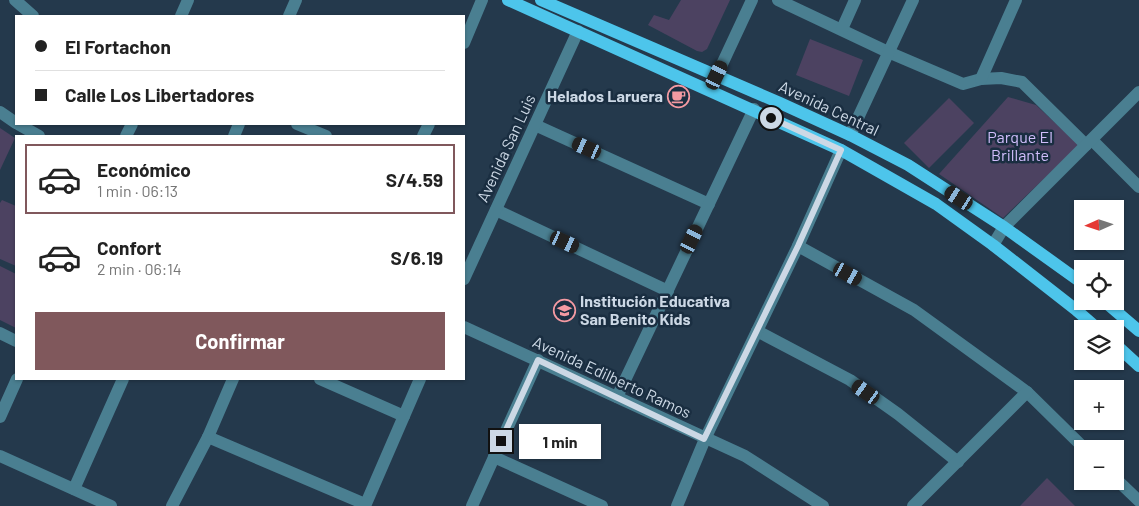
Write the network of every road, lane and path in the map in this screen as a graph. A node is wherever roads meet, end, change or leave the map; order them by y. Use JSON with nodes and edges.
{"nodes":[{"id":1,"x":15,"y":0,"type":"edge"},
{"id":2,"x":188,"y":0,"type":"edge"},
{"id":3,"x":296,"y":0,"type":"edge"},
{"id":4,"x":482,"y":0,"type":"edge"},
{"id":5,"x":508,"y":0,"type":"edge"},
{"id":6,"x":541,"y":0,"type":"edge"},
{"id":7,"x":752,"y":0,"type":"edge"},
{"id":8,"x":778,"y":0,"type":"edge"},
{"id":9,"x":855,"y":0,"type":"edge"},
{"id":10,"x":913,"y":0,"type":"edge"},
{"id":11,"x":1016,"y":0,"type":"edge"},
{"id":12,"x":32,"y":15,"type":"edge"},
{"id":13,"x":181,"y":15,"type":"edge"},
{"id":14,"x":289,"y":15,"type":"edge"},
{"id":15,"x":842,"y":30,"type":"junction"},
{"id":16,"x":578,"y":31,"type":"junction"},
{"id":17,"x":465,"y":41,"type":"edge"},
{"id":18,"x":888,"y":52,"type":"junction"},
{"id":19,"x":717,"y":75,"type":"junction"},
{"id":20,"x":981,"y":79,"type":"junction"},
{"id":21,"x":1139,"y":92,"type":"edge"},
{"id":22,"x":754,"y":110,"type":"junction"},
{"id":23,"x":0,"y":112,"type":"edge"},
{"id":24,"x":15,"y":122,"type":"edge"},
{"id":25,"x":535,"y":124,"type":"junction"},
{"id":26,"x":20,"y":125,"type":"edge"},
{"id":27,"x":299,"y":125,"type":"edge"},
{"id":28,"x":36,"y":135,"type":"edge"},
{"id":29,"x":324,"y":135,"type":"edge"},
{"id":30,"x":850,"y":135,"type":"junction"},
{"id":31,"x":1089,"y":142,"type":"junction"},
{"id":32,"x":841,"y":150,"type":"junction"},
{"id":33,"x":1139,"y":187,"type":"edge"},
{"id":34,"x":709,"y":204,"type":"junction"},
{"id":35,"x":496,"y":210,"type":"junction"},
{"id":36,"x":1004,"y":227,"type":"junction"},
{"id":37,"x":993,"y":244,"type":"junction"},
{"id":38,"x":798,"y":246,"type":"junction"},
{"id":39,"x":465,"y":277,"type":"edge"},
{"id":40,"x":1074,"y":277,"type":"edge"},
{"id":41,"x":668,"y":291,"type":"junction"},
{"id":42,"x":1114,"y":310,"type":"edge"},
{"id":43,"x":1088,"y":320,"type":"edge"},
{"id":44,"x":465,"y":327,"type":"edge"},
{"id":45,"x":757,"y":331,"type":"junction"},
{"id":46,"x":1139,"y":331,"type":"edge"},
{"id":47,"x":0,"y":334,"type":"edge"},
{"id":48,"x":15,"y":341,"type":"edge"},
{"id":49,"x":1124,"y":352,"type":"edge"},
{"id":50,"x":538,"y":360,"type":"junction"},
{"id":51,"x":1139,"y":366,"type":"edge"},
{"id":52,"x":17,"y":380,"type":"edge"},
{"id":53,"x":123,"y":380,"type":"edge"},
{"id":54,"x":233,"y":380,"type":"edge"},
{"id":55,"x":322,"y":380,"type":"edge"},
{"id":56,"x":420,"y":380,"type":"edge"},
{"id":57,"x":1027,"y":392,"type":"junction"},
{"id":58,"x":617,"y":397,"type":"junction"},
{"id":59,"x":404,"y":416,"type":"junction"},
{"id":60,"x":0,"y":417,"type":"edge"},
{"id":61,"x":208,"y":437,"type":"junction"},
{"id":62,"x":704,"y":439,"type":"junction"},
{"id":63,"x":1076,"y":440,"type":"edge"},
{"id":64,"x":0,"y":456,"type":"edge"},
{"id":65,"x":494,"y":457,"type":"junction"},
{"id":66,"x":958,"y":462,"type":"junction"},
{"id":67,"x":1124,"y":487,"type":"edge"},
{"id":68,"x":74,"y":489,"type":"junction"},
{"id":69,"x":1139,"y":501,"type":"edge"},
{"id":70,"x":365,"y":505,"type":"edge"},
{"id":71,"x":111,"y":506,"type":"edge"},
{"id":72,"x":172,"y":506,"type":"edge"},
{"id":73,"x":472,"y":506,"type":"edge"},
{"id":74,"x":602,"y":506,"type":"edge"},
{"id":75,"x":677,"y":506,"type":"edge"},
{"id":76,"x":823,"y":506,"type":"edge"},
{"id":77,"x":912,"y":506,"type":"edge"}],
"edges":[{"from":1,"to":12,"type":"street"},
{"from":2,"to":13,"type":"street"},
{"from":3,"to":14,"type":"street"},
{"from":4,"to":17,"type":"street"},
{"from":5,"to":16,"type":"main road","name":"Avenida Central"},
{"from":6,"to":19,"type":"main road","name":"Avenida Central"},
{"from":7,"to":19,"type":"street"},
{"from":8,"to":15,"type":"street"},
{"from":9,"to":15,"type":"street"},
{"from":10,"to":18,"type":"street"},
{"from":11,"to":20,"type":"street"},
{"from":15,"to":18,"type":"street"},
{"from":16,"to":22,"type":"main road","name":"Avenida Central"},
{"from":16,"to":25,"type":"street","name":"Avenida San Luis"},
{"from":18,"to":20,"type":"street"},
{"from":18,"to":30,"type":"street"},
{"from":19,"to":30,"type":"main road","name":"Avenida Central"},
{"from":20,"to":31,"type":"street"},
{"from":21,"to":31,"type":"street"},
{"from":22,"to":32,"type":"main road","name":"Avenida Central"},
{"from":22,"to":34,"type":"street"},
{"from":23,"to":24,"type":"street"},
{"from":25,"to":34,"type":"street"},
{"from":25,"to":35,"type":"street","name":"Avenida San Luis"},
{"from":26,"to":28,"type":"street"},
{"from":27,"to":29,"type":"street"},
{"from":30,"to":36,"type":"main road","name":"Avenida Central"},
{"from":31,"to":33,"type":"street"},
{"from":31,"to":36,"type":"street"},
{"from":32,"to":37,"type":"main road","name":"Avenida Central"},
{"from":32,"to":38,"type":"street"},
{"from":34,"to":41,"type":"street"},
{"from":35,"to":39,"type":"street","name":"Avenida San Luis"},
{"from":35,"to":41,"type":"street"},
{"from":36,"to":37,"type":"street"},
{"from":36,"to":40,"type":"main road","name":"Avenida Central"},
{"from":37,"to":43,"type":"main road","name":"Avenida Central"},
{"from":38,"to":45,"type":"street"},
{"from":38,"to":57,"type":"street"},
{"from":41,"to":58,"type":"street"},
{"from":42,"to":46,"type":"main road"},
{"from":44,"to":50,"type":"street","name":"Avenida Edilberto Ramos"},
{"from":45,"to":62,"type":"street"},
{"from":45,"to":66,"type":"street"},
{"from":47,"to":48,"type":"street"},
{"from":49,"to":51,"type":"main road"},
{"from":50,"to":58,"type":"street","name":"Avenida Edilberto Ramos"},
{"from":50,"to":65,"type":"street"},
{"from":52,"to":60,"type":"street"},
{"from":53,"to":68,"type":"street"},
{"from":54,"to":61,"type":"street"},
{"from":55,"to":59,"type":"street"},
{"from":56,"to":59,"type":"street"},
{"from":57,"to":63,"type":"street"},
{"from":57,"to":66,"type":"street"},
{"from":58,"to":62,"type":"street","name":"Avenida Edilberto Ramos"},
{"from":59,"to":70,"type":"street"},
{"from":61,"to":70,"type":"street"},
{"from":61,"to":72,"type":"street"},
{"from":62,"to":75,"type":"street"},
{"from":62,"to":76,"type":"street","name":"Avenida Edilberto Ramos"},
{"from":64,"to":68,"type":"street"},
{"from":65,"to":73,"type":"street"},
{"from":65,"to":74,"type":"street"},
{"from":66,"to":77,"type":"street"},
{"from":67,"to":69,"type":"street"},
{"from":68,"to":71,"type":"street"}]}
